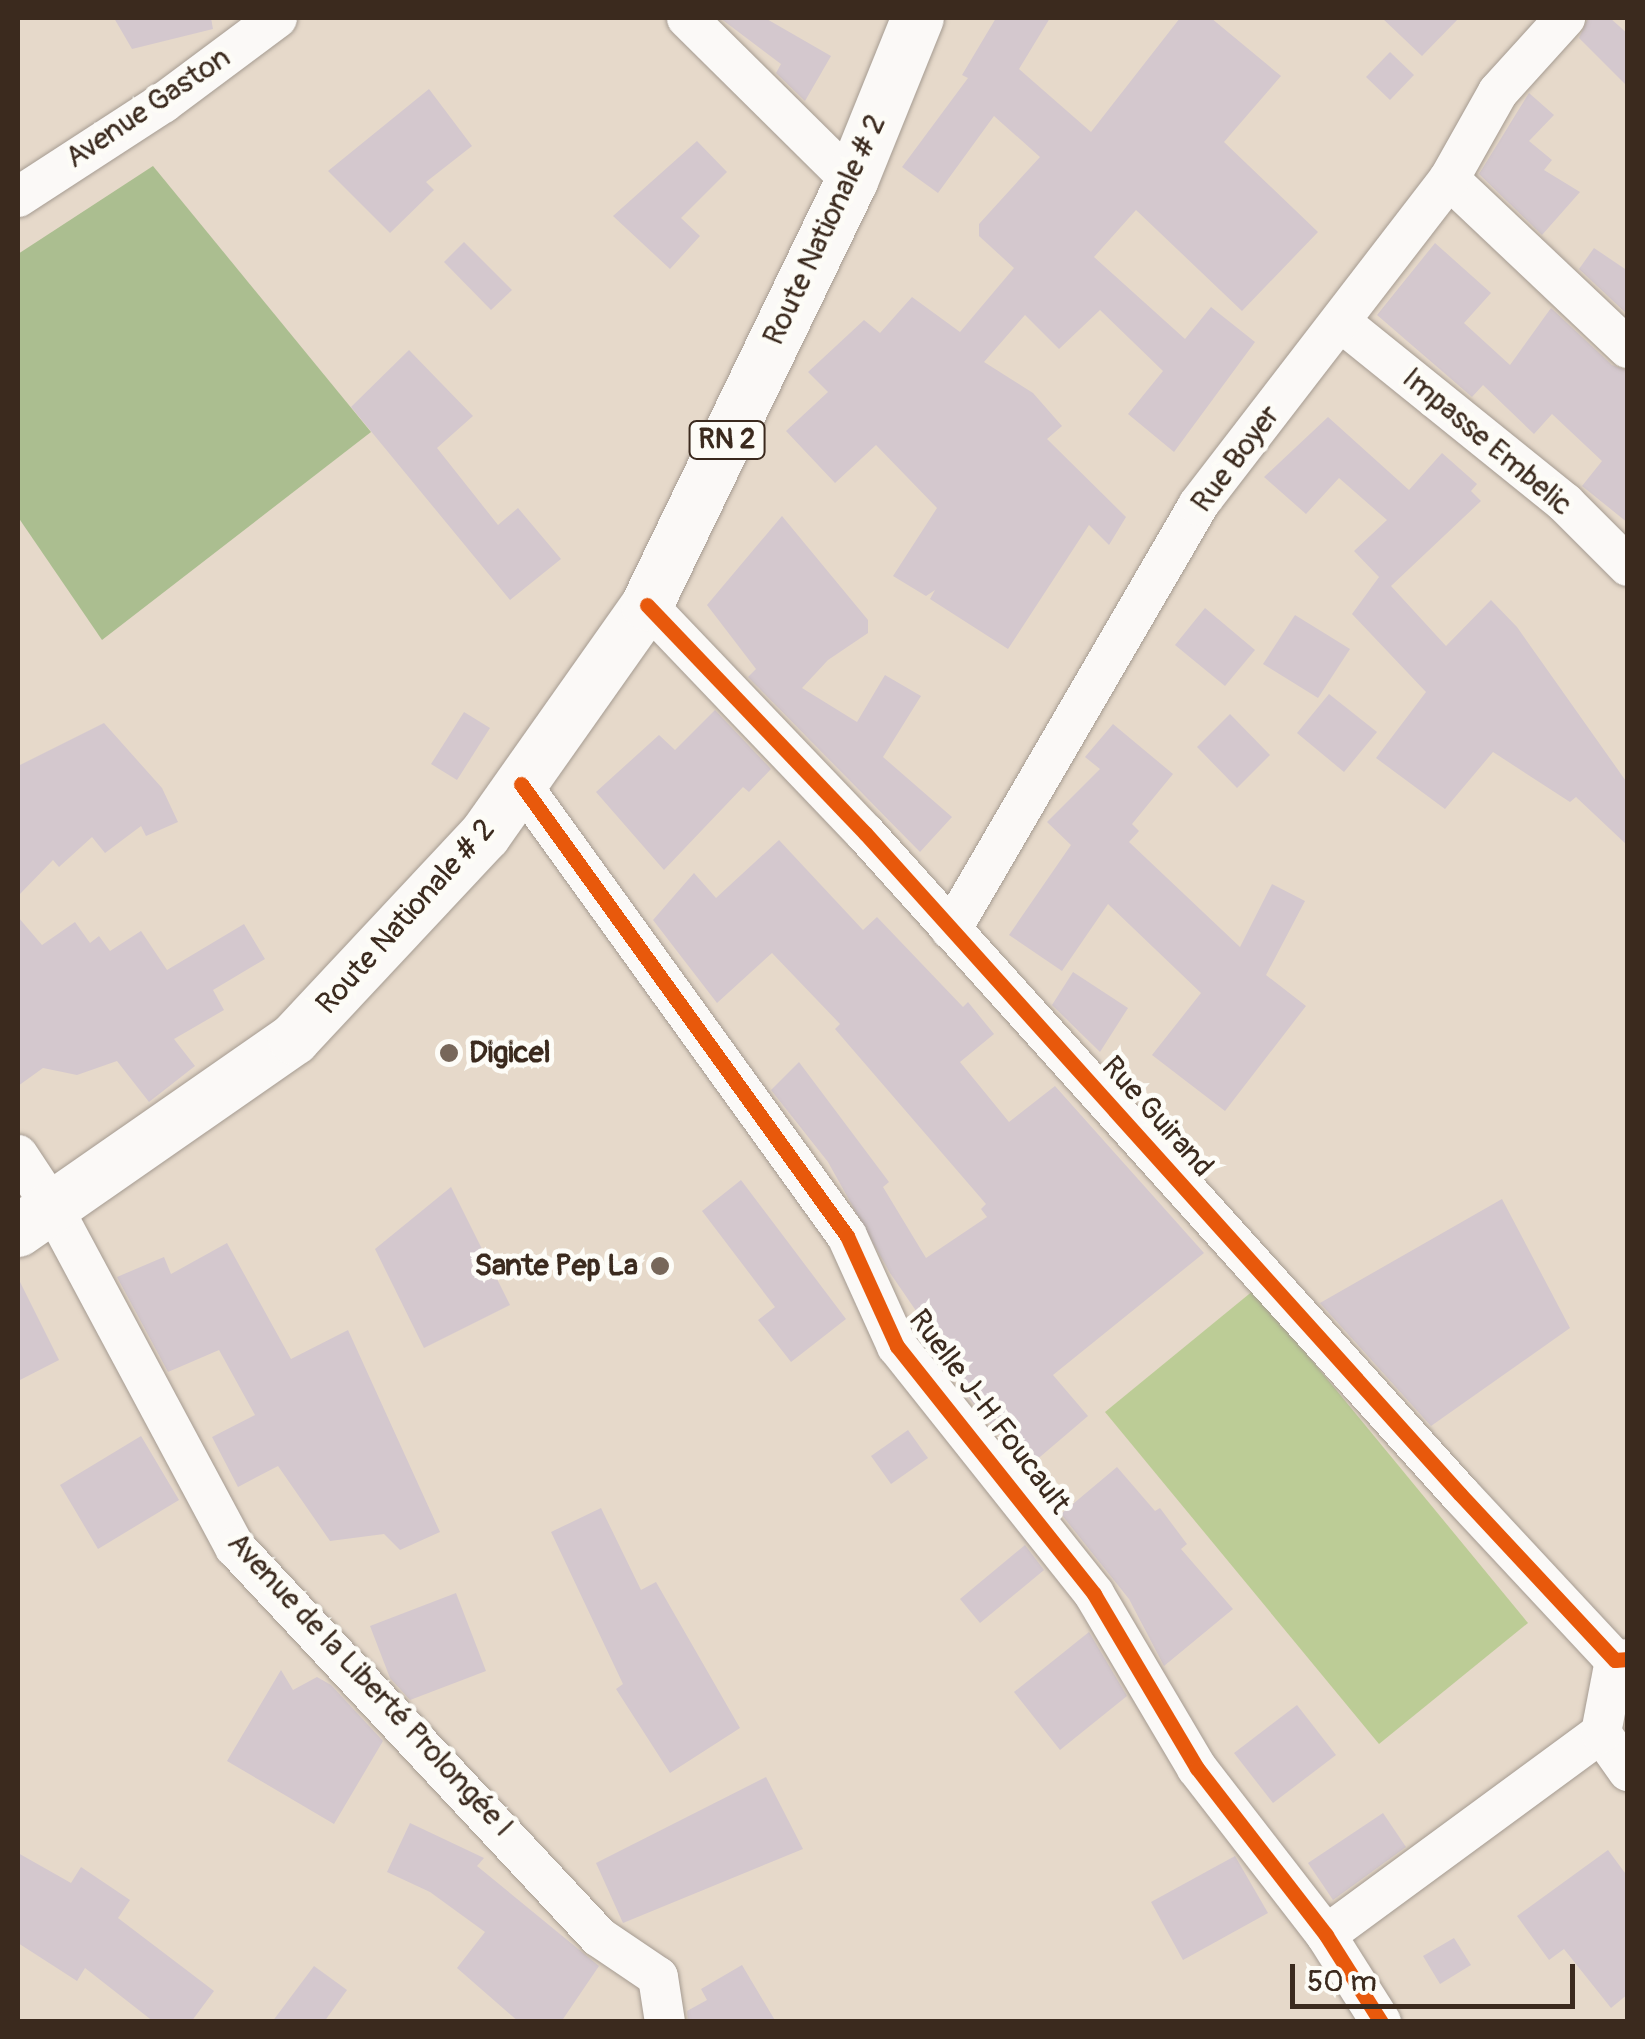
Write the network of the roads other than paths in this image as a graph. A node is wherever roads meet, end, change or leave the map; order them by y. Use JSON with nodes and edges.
{"nodes":[{"id":1,"x":278,"y":18,"type":"edge"},
{"id":2,"x":687,"y":18,"type":"edge"},
{"id":3,"x":918,"y":18,"type":"edge"},
{"id":4,"x":1565,"y":18,"type":"edge"},
{"id":5,"x":1449,"y":179,"type":"junction"},
{"id":6,"x":852,"y":181,"type":"junction"},
{"id":7,"x":18,"y":196,"type":"edge"},
{"id":8,"x":1342,"y":322,"type":"junction"},
{"id":9,"x":1628,"y":348,"type":"edge"},
{"id":10,"x":1628,"y":566,"type":"edge"},
{"id":11,"x":646,"y":605,"type":"junction"},
{"id":12,"x":521,"y":784,"type":"junction"},
{"id":13,"x":951,"y":930,"type":"junction"},
{"id":14,"x":18,"y":1154,"type":"edge"},
{"id":15,"x":35,"y":1220,"type":"edge"},
{"id":16,"x":1622,"y":1660,"type":"edge"},
{"id":17,"x":1601,"y":1733,"type":"junction"},
{"id":18,"x":1628,"y":1771,"type":"edge"},
{"id":19,"x":1326,"y":1935,"type":"junction"},
{"id":20,"x":665,"y":2022,"type":"edge"},
{"id":21,"x":1381,"y":2022,"type":"edge"}],
"edges":[{"from":1,"to":7,"type":"street","name":"Avenue Gaston"},
{"from":2,"to":6,"type":"street"},
{"from":3,"to":6,"type":"main road","name":"Route Nationale # 2","number":"RN 2"},
{"from":4,"to":5,"type":"street","name":"Rue Boyer"},
{"from":5,"to":8,"type":"street","name":"Rue Boyer"},
{"from":5,"to":9,"type":"street"},
{"from":6,"to":11,"type":"main road","name":"Route Nationale # 2","number":"RN 2"},
{"from":8,"to":10,"type":"street","name":"Impasse Embelic"},
{"from":8,"to":13,"type":"street","name":"Rue Boyer"},
{"from":11,"to":12,"type":"main road","name":"Route Nationale # 2","number":"RN 2"},
{"from":11,"to":13,"type":"street","name":"Rue Guirand"},
{"from":12,"to":15,"type":"main road","name":"Route Nationale # 2","number":"RN 2"},
{"from":12,"to":19,"type":"street","name":"Ruelle J-H Foucault"},
{"from":13,"to":16,"type":"street","name":"Rue Guirand"},
{"from":14,"to":15,"type":"street","name":"Avenue de la Liberté Prolongée I"},
{"from":15,"to":20,"type":"street","name":"Avenue de la Liberté Prolongée I"},
{"from":16,"to":17,"type":"street"},
{"from":17,"to":18,"type":"street"},
{"from":17,"to":19,"type":"street"},
{"from":19,"to":21,"type":"street","name":"Ruelle J-H Foucault"}]}
